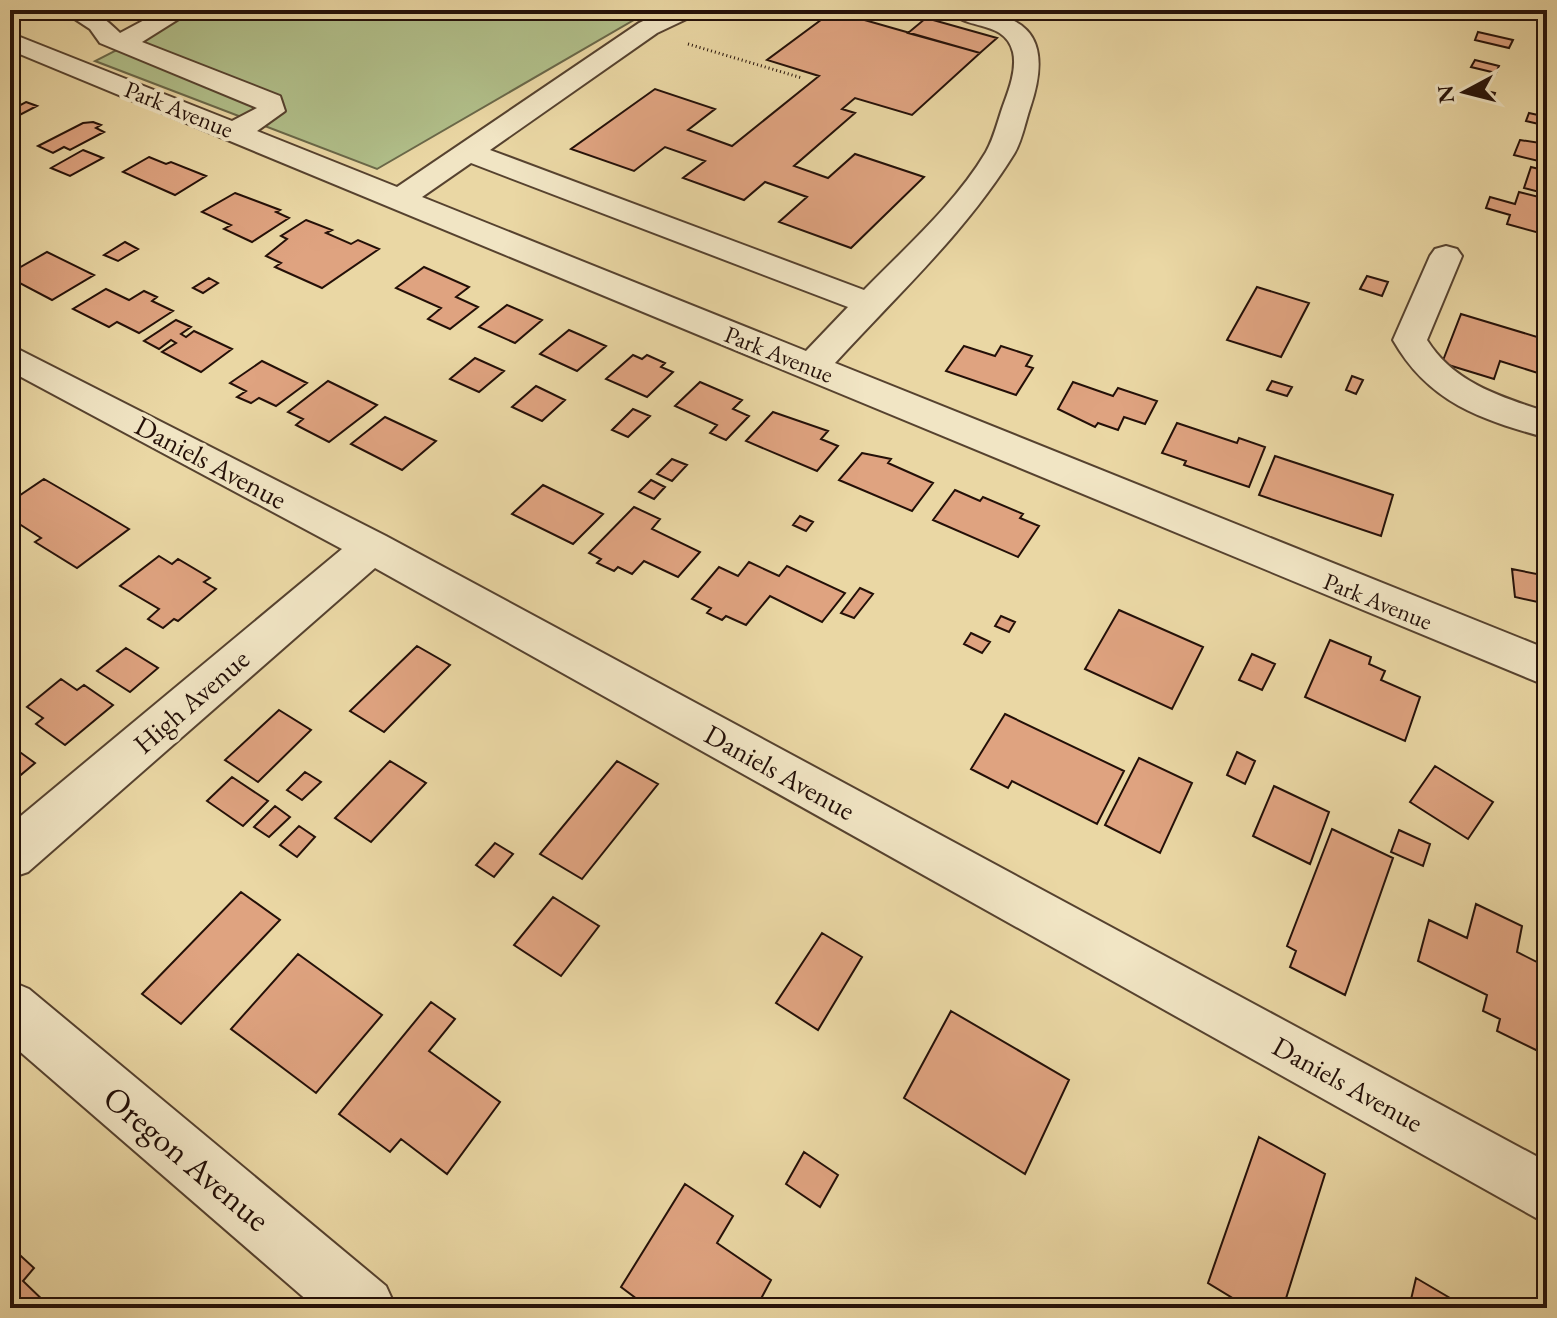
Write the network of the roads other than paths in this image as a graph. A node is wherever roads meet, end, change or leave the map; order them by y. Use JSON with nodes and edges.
{"nodes":[{"id":1,"x":73,"y":10,"type":"edge"},
{"id":2,"x":128,"y":10,"type":"edge"},
{"id":3,"x":183,"y":10,"type":"edge"},
{"id":4,"x":686,"y":10,"type":"edge"},
{"id":5,"x":962,"y":10,"type":"edge"},
{"id":6,"x":110,"y":35,"type":"junction"},
{"id":7,"x":10,"y":41,"type":"edge"},
{"id":8,"x":62,"y":62,"type":"junction"},
{"id":9,"x":234,"y":132,"type":"junction"},
{"id":10,"x":469,"y":152,"type":"junction"},
{"id":11,"x":400,"y":199,"type":"junction"},
{"id":12,"x":1446,"y":256,"type":"dead end"},
{"id":13,"x":870,"y":304,"type":"junction"},
{"id":14,"x":10,"y":356,"type":"edge"},
{"id":15,"x":811,"y":367,"type":"junction"},
{"id":16,"x":1547,"y":425,"type":"edge"},
{"id":17,"x":372,"y":547,"type":"junction"},
{"id":18,"x":1547,"y":668,"type":"edge"},
{"id":19,"x":10,"y":856,"type":"edge"},
{"id":20,"x":10,"y":1008,"type":"edge"},
{"id":21,"x":1547,"y":1194,"type":"edge"},
{"id":22,"x":364,"y":1308,"type":"edge"}],
"edges":[{"from":1,"to":6,"type":"street"},
{"from":2,"to":6,"type":"street"},
{"from":3,"to":6,"type":"street"},
{"from":4,"to":10,"type":"street"},
{"from":5,"to":13,"type":"street"},
{"from":6,"to":8,"type":"street"},
{"from":6,"to":9,"type":"street"},
{"from":7,"to":8,"type":"street","name":"Park Avenue"},
{"from":8,"to":9,"type":"street","name":"Park Avenue"},
{"from":9,"to":11,"type":"street","name":"Park Avenue"},
{"from":10,"to":11,"type":"street"},
{"from":10,"to":13,"type":"street"},
{"from":11,"to":15,"type":"street","name":"Park Avenue"},
{"from":12,"to":16,"type":"street"},
{"from":13,"to":15,"type":"street"},
{"from":14,"to":17,"type":"street","name":"Daniels Avenue"},
{"from":15,"to":18,"type":"street","name":"Park Avenue"},
{"from":17,"to":19,"type":"street","name":"High Avenue"},
{"from":17,"to":21,"type":"street","name":"Daniels Avenue"},
{"from":20,"to":22,"type":"street","name":"Oregon Avenue"}]}
